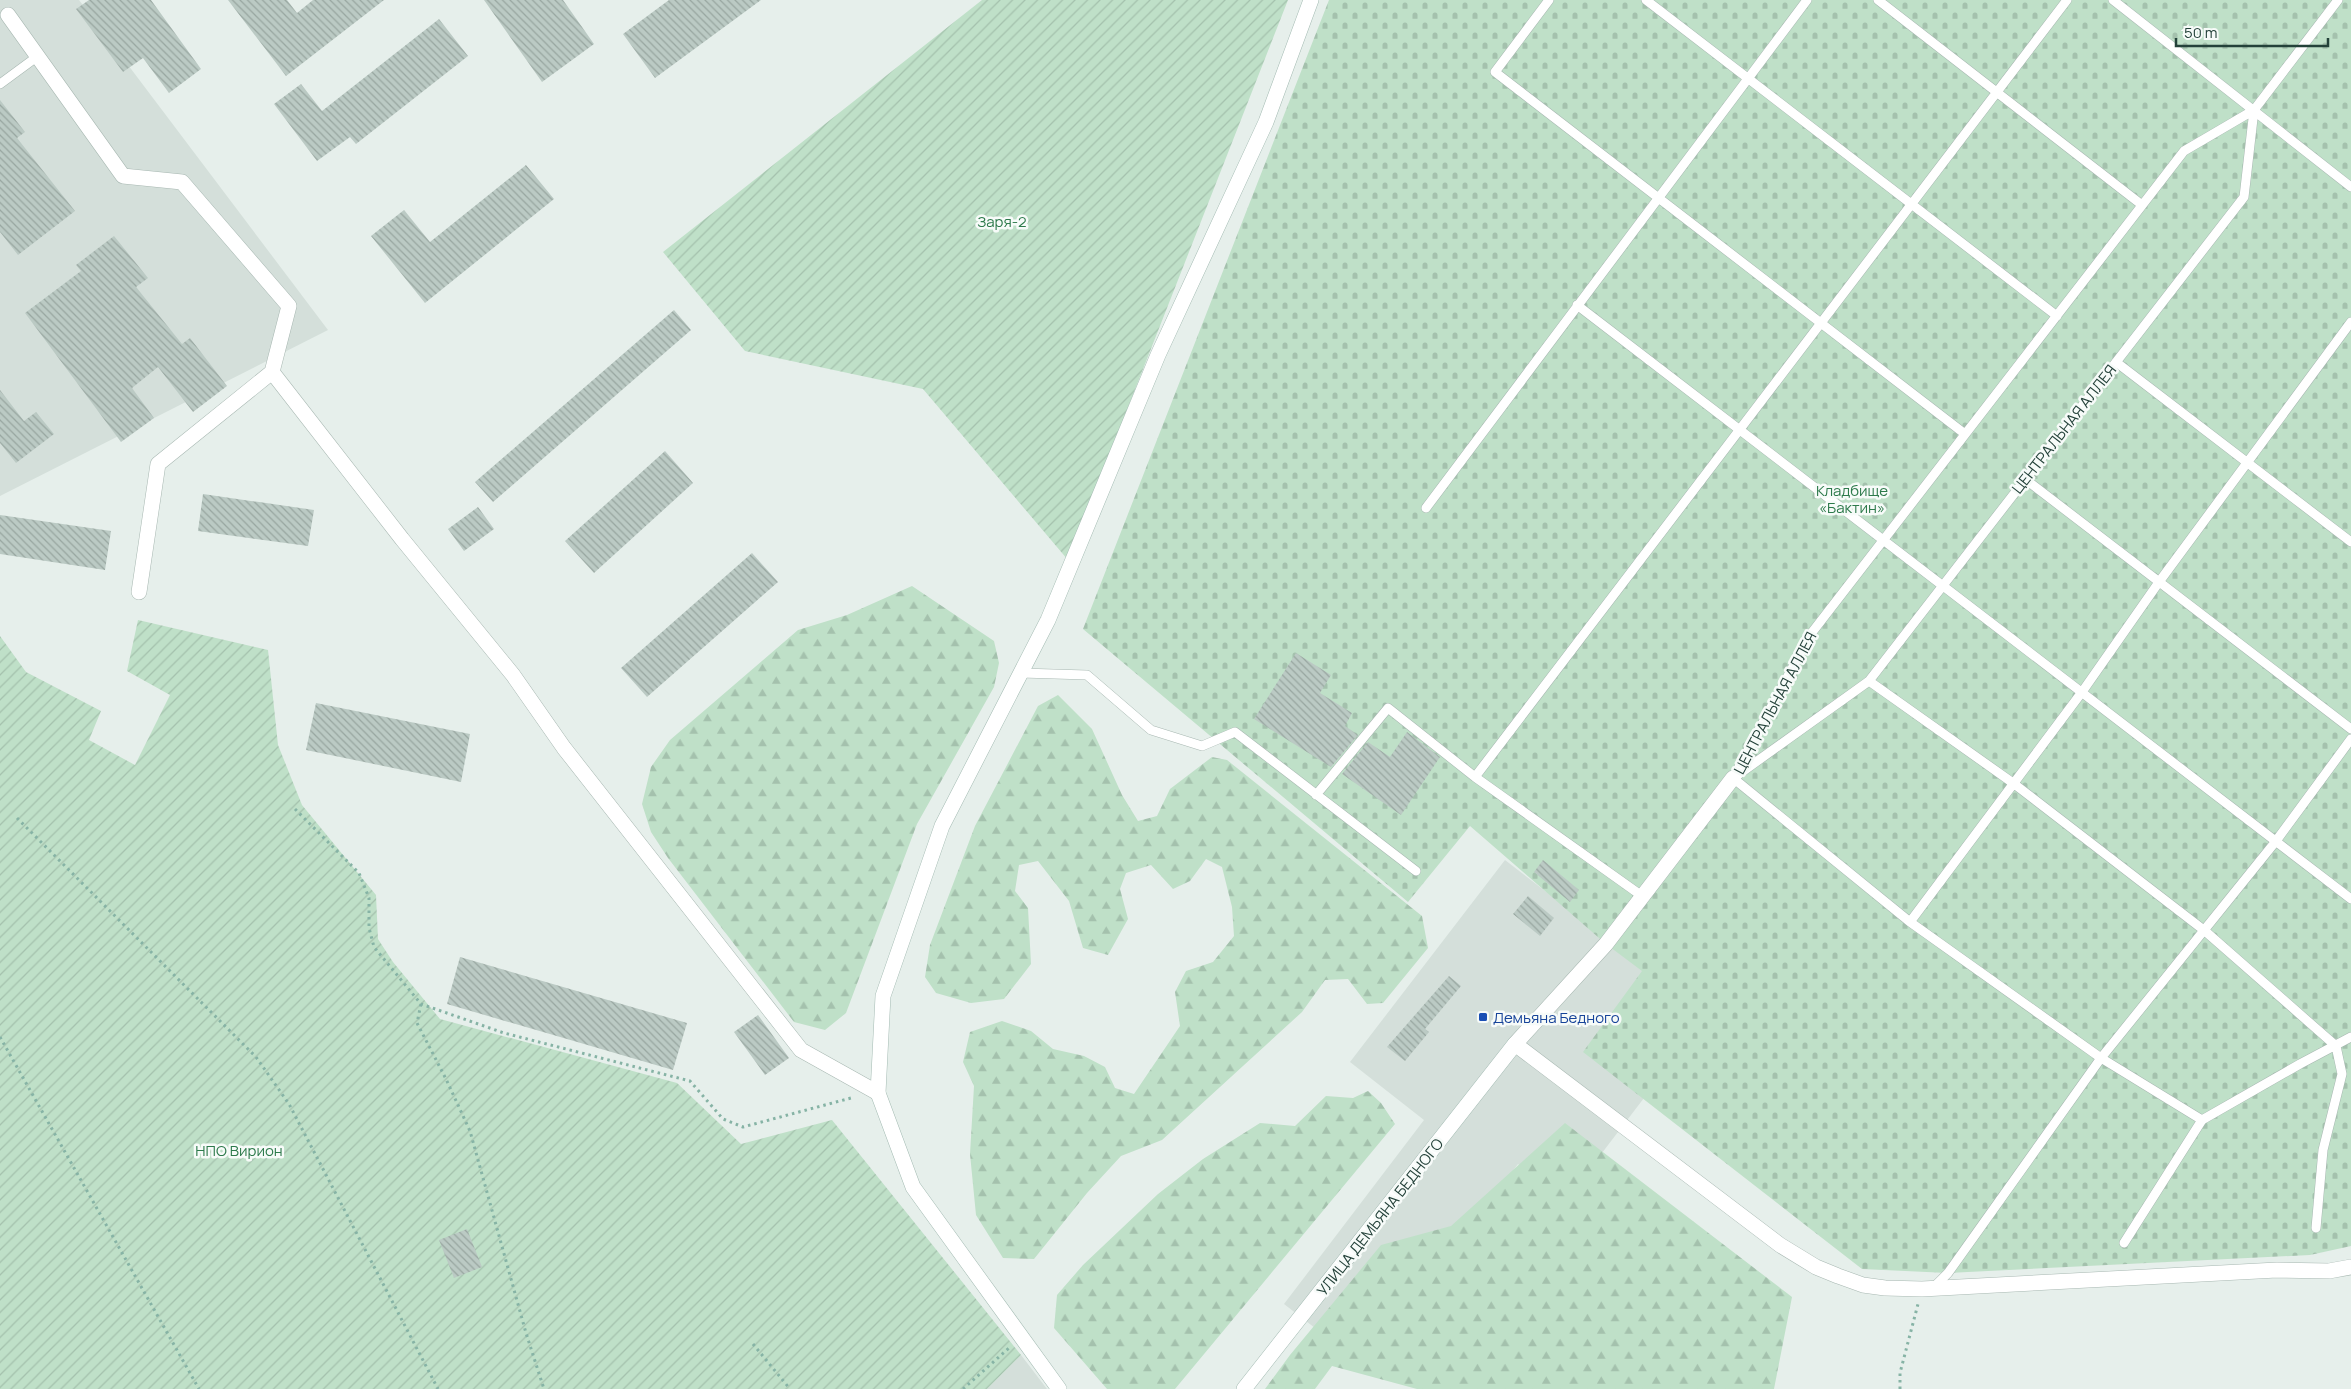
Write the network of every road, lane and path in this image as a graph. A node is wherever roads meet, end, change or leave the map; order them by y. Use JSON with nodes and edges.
{"nodes":[{"id":1,"x":1311,"y":0,"type":"edge"},
{"id":2,"x":1549,"y":0,"type":"edge"},
{"id":3,"x":1646,"y":0,"type":"edge"},
{"id":4,"x":1807,"y":0,"type":"edge"},
{"id":5,"x":1878,"y":0,"type":"edge"},
{"id":6,"x":2067,"y":0,"type":"edge"},
{"id":7,"x":2113,"y":0,"type":"edge"},
{"id":8,"x":2338,"y":0,"type":"edge"},
{"id":9,"x":8,"y":15,"type":"dead end"},
{"id":10,"x":38,"y":56,"type":"junction"},
{"id":11,"x":1748,"y":79,"type":"junction"},
{"id":12,"x":0,"y":84,"type":"edge"},
{"id":13,"x":1997,"y":92,"type":"junction"},
{"id":14,"x":2254,"y":110,"type":"junction"},
{"id":15,"x":2351,"y":186,"type":"edge"},
{"id":16,"x":1658,"y":198,"type":"junction"},
{"id":17,"x":1911,"y":204,"type":"junction"},
{"id":18,"x":2142,"y":205,"type":"junction"},
{"id":19,"x":1578,"y":305,"type":"junction"},
{"id":20,"x":2057,"y":316,"type":"junction"},
{"id":21,"x":2351,"y":322,"type":"edge"},
{"id":22,"x":1821,"y":323,"type":"junction"},
{"id":23,"x":2116,"y":362,"type":"junction"},
{"id":24,"x":272,"y":372,"type":"junction"},
{"id":25,"x":1740,"y":430,"type":"junction"},
{"id":26,"x":1965,"y":434,"type":"junction"},
{"id":27,"x":2247,"y":462,"type":"junction"},
{"id":28,"x":2025,"y":480,"type":"junction"},
{"id":29,"x":1426,"y":508,"type":"dead end"},
{"id":30,"x":1883,"y":540,"type":"junction"},
{"id":31,"x":2351,"y":542,"type":"edge"},
{"id":32,"x":2159,"y":582,"type":"junction"},
{"id":33,"x":1943,"y":586,"type":"junction"},
{"id":34,"x":139,"y":592,"type":"dead end"},
{"id":35,"x":1021,"y":673,"type":"junction"},
{"id":36,"x":1869,"y":681,"type":"junction"},
{"id":37,"x":2082,"y":692,"type":"junction"},
{"id":38,"x":2351,"y":729,"type":"edge"},
{"id":39,"x":2351,"y":739,"type":"edge"},
{"id":40,"x":1475,"y":777,"type":"junction"},
{"id":41,"x":1733,"y":778,"type":"junction"},
{"id":42,"x":2013,"y":783,"type":"junction"},
{"id":43,"x":1316,"y":795,"type":"junction"},
{"id":44,"x":295,"y":809,"type":"dead end"},
{"id":45,"x":18,"y":818,"type":"dead end"},
{"id":46,"x":2276,"y":841,"type":"junction"},
{"id":47,"x":1416,"y":871,"type":"dead end"},
{"id":48,"x":1642,"y":896,"type":"junction"},
{"id":49,"x":2351,"y":898,"type":"edge"},
{"id":50,"x":1910,"y":922,"type":"junction"},
{"id":51,"x":2205,"y":931,"type":"junction"},
{"id":52,"x":421,"y":1004,"type":"junction"},
{"id":53,"x":0,"y":1037,"type":"edge"},
{"id":54,"x":2351,"y":1037,"type":"edge"},
{"id":55,"x":1516,"y":1044,"type":"junction"},
{"id":56,"x":2336,"y":1046,"type":"junction"},
{"id":57,"x":2101,"y":1058,"type":"junction"},
{"id":58,"x":878,"y":1093,"type":"junction"},
{"id":59,"x":2202,"y":1120,"type":"junction"},
{"id":60,"x":2316,"y":1228,"type":"dead end"},
{"id":61,"x":2124,"y":1243,"type":"dead end"},
{"id":62,"x":2351,"y":1266,"type":"edge"},
{"id":63,"x":1928,"y":1288,"type":"junction"},
{"id":64,"x":1022,"y":1337,"type":"junction"},
{"id":65,"x":753,"y":1344,"type":"dead end"},
{"id":66,"x":199,"y":1389,"type":"edge"},
{"id":67,"x":438,"y":1389,"type":"edge"},
{"id":68,"x":544,"y":1389,"type":"edge"},
{"id":69,"x":790,"y":1389,"type":"edge"},
{"id":70,"x":963,"y":1389,"type":"edge"},
{"id":71,"x":1060,"y":1389,"type":"edge"},
{"id":72,"x":1244,"y":1389,"type":"edge"},
{"id":73,"x":1900,"y":1389,"type":"edge"}],
"edges":[{"from":1,"to":35,"type":"street"},
{"from":2,"to":16,"type":"lane"},
{"from":3,"to":11,"type":"lane"},
{"from":4,"to":11,"type":"lane"},
{"from":5,"to":13,"type":"lane"},
{"from":6,"to":13,"type":"lane"},
{"from":7,"to":14,"type":"lane"},
{"from":8,"to":14,"type":"lane","name":"ЦЕНТРАЛЬНАЯ АЛЛЕЯ"},
{"from":9,"to":10,"type":"street"},
{"from":10,"to":12,"type":"lane"},
{"from":10,"to":24,"type":"street"},
{"from":11,"to":16,"type":"lane"},
{"from":11,"to":17,"type":"lane"},
{"from":13,"to":17,"type":"lane"},
{"from":13,"to":18,"type":"lane"},
{"from":14,"to":15,"type":"lane"},
{"from":14,"to":18,"type":"lane","name":"ЦЕНТРАЛЬНАЯ АЛЛЕЯ"},
{"from":14,"to":23,"type":"lane","name":"ЦЕНТРАЛЬНАЯ АЛЛЕЯ"},
{"from":16,"to":19,"type":"lane"},
{"from":16,"to":22,"type":"lane"},
{"from":17,"to":20,"type":"lane"},
{"from":17,"to":22,"type":"lane"},
{"from":18,"to":20,"type":"lane","name":"ЦЕНТРАЛЬНАЯ АЛЛЕЯ"},
{"from":19,"to":25,"type":"lane"},
{"from":19,"to":29,"type":"lane"},
{"from":20,"to":26,"type":"lane","name":"ЦЕНТРАЛЬНАЯ АЛЛЕЯ"},
{"from":21,"to":27,"type":"lane"},
{"from":22,"to":25,"type":"lane"},
{"from":22,"to":26,"type":"lane"},
{"from":23,"to":27,"type":"lane"},
{"from":23,"to":28,"type":"lane","name":"ЦЕНТРАЛЬНАЯ АЛЛЕЯ"},
{"from":24,"to":34,"type":"street"},
{"from":24,"to":58,"type":"street"},
{"from":25,"to":30,"type":"lane"},
{"from":25,"to":40,"type":"lane"},
{"from":26,"to":30,"type":"lane","name":"ЦЕНТРАЛЬНАЯ АЛЛЕЯ"},
{"from":27,"to":31,"type":"lane"},
{"from":27,"to":32,"type":"lane"},
{"from":28,"to":32,"type":"lane"},
{"from":28,"to":33,"type":"lane","name":"ЦЕНТРАЛЬНАЯ АЛЛЕЯ"},
{"from":30,"to":33,"type":"lane"},
{"from":30,"to":41,"type":"lane","name":"ЦЕНТРАЛЬНАЯ АЛЛЕЯ"},
{"from":32,"to":37,"type":"lane"},
{"from":32,"to":38,"type":"lane"},
{"from":33,"to":36,"type":"lane","name":"ЦЕНТРАЛЬНАЯ АЛЛЕЯ"},
{"from":33,"to":37,"type":"lane"},
{"from":35,"to":43,"type":"lane"},
{"from":35,"to":58,"type":"street"},
{"from":36,"to":41,"type":"lane","name":"ЦЕНТРАЛЬНАЯ АЛЛЕЯ"},
{"from":36,"to":42,"type":"lane"},
{"from":37,"to":42,"type":"lane"},
{"from":37,"to":46,"type":"lane"},
{"from":39,"to":46,"type":"lane"},
{"from":40,"to":43,"type":"lane"},
{"from":40,"to":48,"type":"lane"},
{"from":41,"to":48,"type":"street","name":"УЛИЦА ДЕМЬЯНА БЕДНОГО"},
{"from":41,"to":50,"type":"lane"},
{"from":42,"to":50,"type":"lane"},
{"from":42,"to":51,"type":"lane"},
{"from":43,"to":47,"type":"lane"},
{"from":44,"to":52,"type":"path"},
{"from":45,"to":67,"type":"path"},
{"from":46,"to":49,"type":"lane"},
{"from":46,"to":51,"type":"lane"},
{"from":48,"to":55,"type":"street","name":"УЛИЦА ДЕМЬЯНА БЕДНОГО"},
{"from":50,"to":57,"type":"lane"},
{"from":51,"to":56,"type":"lane"},
{"from":51,"to":57,"type":"lane"},
{"from":52,"to":58,"type":"path"},
{"from":52,"to":68,"type":"path"},
{"from":53,"to":66,"type":"path"},
{"from":54,"to":56,"type":"lane"},
{"from":55,"to":63,"type":"street"},
{"from":55,"to":72,"type":"street","name":"УЛИЦА ДЕМЬЯНА БЕДНОГО"},
{"from":56,"to":59,"type":"lane"},
{"from":56,"to":60,"type":"lane"},
{"from":57,"to":59,"type":"lane"},
{"from":57,"to":63,"type":"lane"},
{"from":58,"to":64,"type":"street"},
{"from":59,"to":61,"type":"lane"},
{"from":62,"to":63,"type":"street"},
{"from":63,"to":73,"type":"path"},
{"from":64,"to":70,"type":"path"},
{"from":64,"to":71,"type":"street"},
{"from":65,"to":69,"type":"path"}]}
